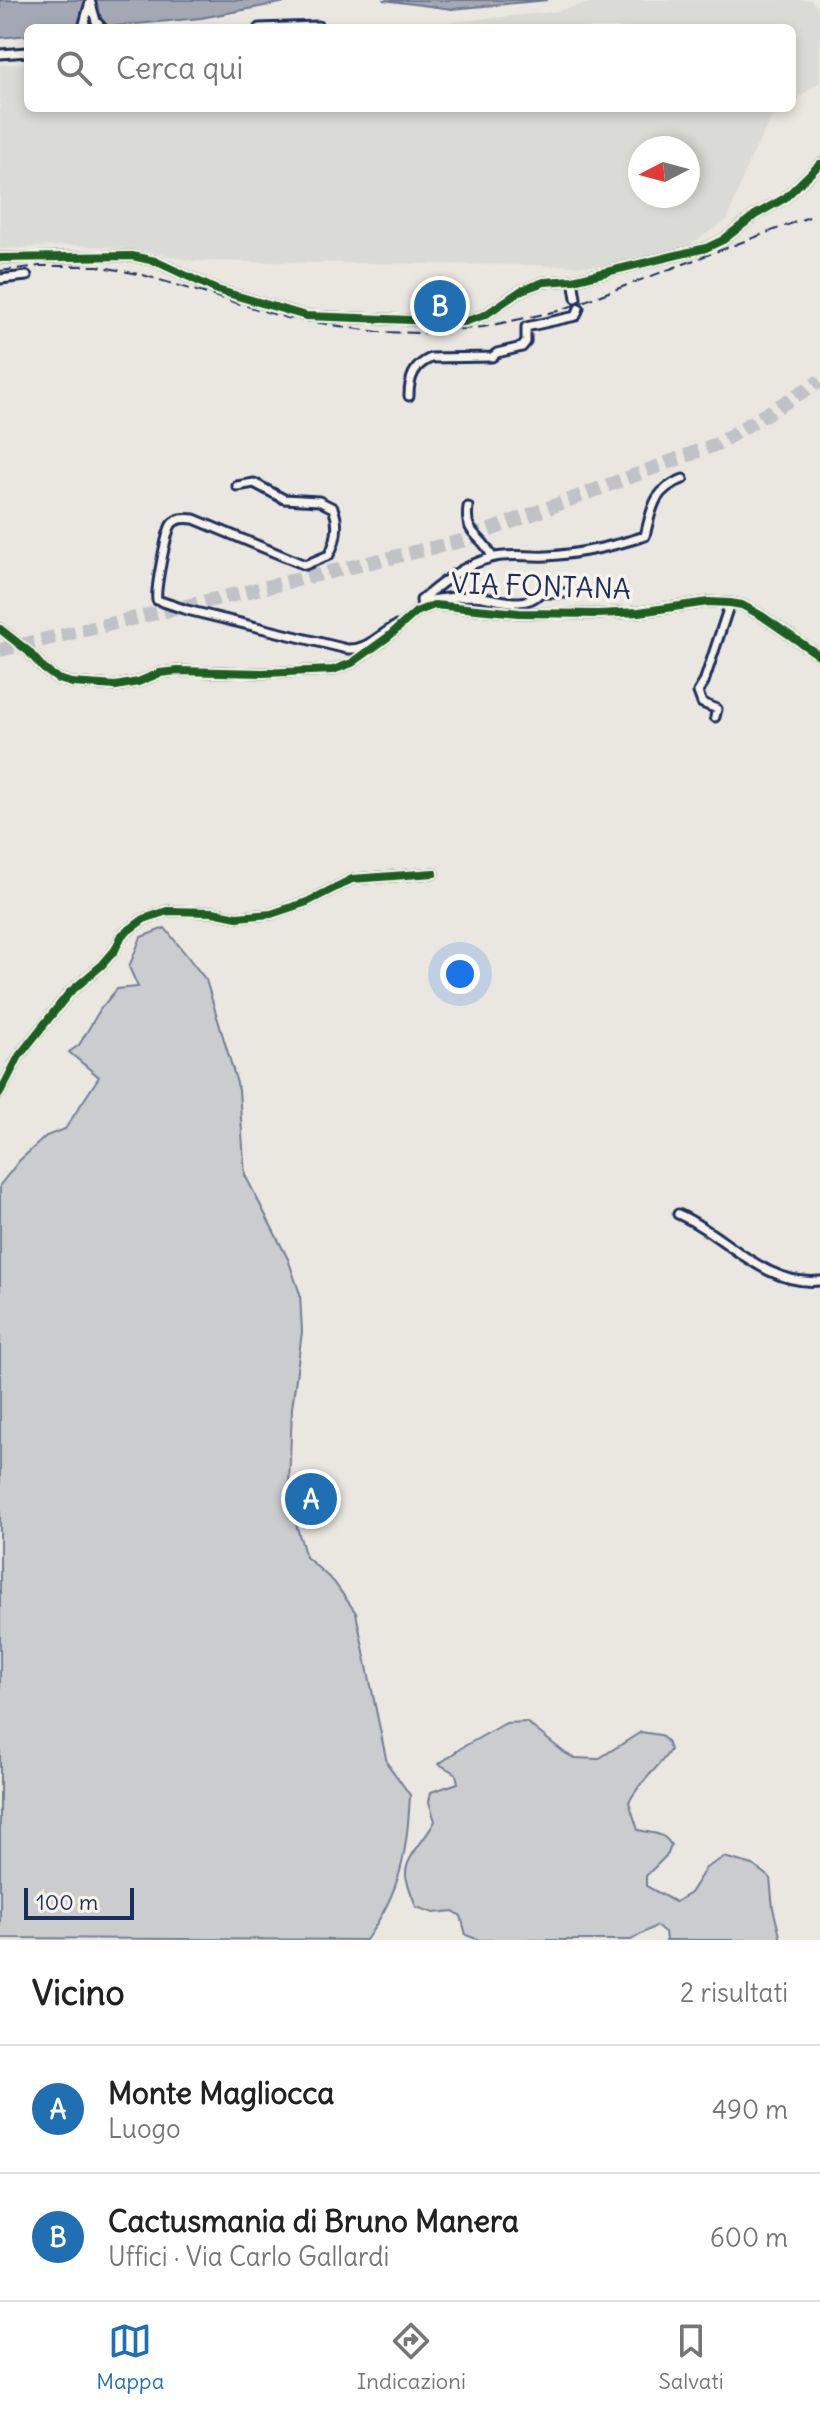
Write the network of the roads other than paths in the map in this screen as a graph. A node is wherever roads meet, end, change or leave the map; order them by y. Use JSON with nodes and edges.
{"nodes":[{"id":1,"x":90,"y":0,"type":"edge"},
{"id":2,"x":92,"y":24,"type":"edge"},
{"id":3,"x":24,"y":52,"type":"edge"},
{"id":4,"x":0,"y":54,"type":"edge"},
{"id":5,"x":820,"y":164,"type":"edge"},
{"id":6,"x":0,"y":258,"type":"edge"},
{"id":7,"x":27,"y":276,"type":"dead end"},
{"id":8,"x":0,"y":279,"type":"edge"},
{"id":9,"x":573,"y":280,"type":"junction"},
{"id":10,"x":576,"y":298,"type":"dead end"},
{"id":11,"x":579,"y":308,"type":"dead end"},
{"id":12,"x":409,"y":396,"type":"dead end"},
{"id":13,"x":683,"y":479,"type":"dead end"},
{"id":14,"x":237,"y":486,"type":"dead end"},
{"id":15,"x":468,"y":507,"type":"dead end"},
{"id":16,"x":492,"y":557,"type":"junction"},
{"id":17,"x":566,"y":593,"type":"dead end"},
{"id":18,"x":730,"y":603,"type":"junction"},
{"id":19,"x":421,"y":606,"type":"junction"},
{"id":20,"x":402,"y":623,"type":"junction"},
{"id":21,"x":0,"y":629,"type":"edge"},
{"id":22,"x":820,"y":656,"type":"edge"},
{"id":23,"x":715,"y":717,"type":"dead end"},
{"id":24,"x":434,"y":873,"type":"dead end"},
{"id":25,"x":0,"y":1093,"type":"edge"},
{"id":26,"x":678,"y":1214,"type":"dead end"},
{"id":27,"x":820,"y":1281,"type":"edge"}],
"edges":[{"from":1,"to":2,"type":"street"},
{"from":3,"to":4,"type":"street"},
{"from":5,"to":9,"type":"street"},
{"from":6,"to":9,"type":"street"},
{"from":7,"to":8,"type":"street"},
{"from":9,"to":10,"type":"street"},
{"from":11,"to":12,"type":"street"},
{"from":13,"to":16,"type":"street"},
{"from":14,"to":20,"type":"street"},
{"from":15,"to":16,"type":"street"},
{"from":16,"to":19,"type":"street"},
{"from":17,"to":19,"type":"street"},
{"from":18,"to":19,"type":"street","name":"VIA FONTANA"},
{"from":18,"to":22,"type":"street","name":"VIA FONTANA"},
{"from":18,"to":23,"type":"street"},
{"from":19,"to":20,"type":"street","name":"VIA FONTANA"},
{"from":20,"to":21,"type":"street","name":"VIA FONTANA"},
{"from":24,"to":25,"type":"street"},
{"from":26,"to":27,"type":"street"}]}
